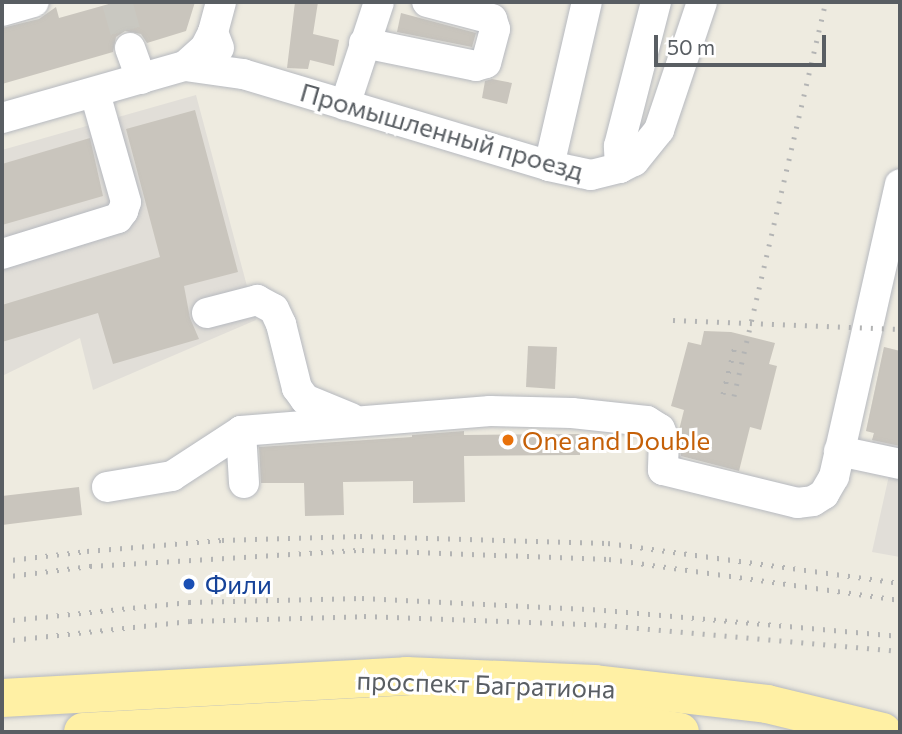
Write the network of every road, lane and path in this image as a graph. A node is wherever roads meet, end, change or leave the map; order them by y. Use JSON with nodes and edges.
{"nodes":[{"id":1,"x":34,"y":2,"type":"edge"},
{"id":2,"x":221,"y":2,"type":"edge"},
{"id":3,"x":379,"y":2,"type":"edge"},
{"id":4,"x":427,"y":2,"type":"edge"},
{"id":5,"x":587,"y":2,"type":"edge"},
{"id":6,"x":656,"y":2,"type":"edge"},
{"id":7,"x":702,"y":2,"type":"edge"},
{"id":8,"x":2,"y":11,"type":"edge"},
{"id":9,"x":213,"y":32,"type":"junction"},
{"id":10,"x":364,"y":43,"type":"junction"},
{"id":11,"x":130,"y":48,"type":"tunnel mouth"},
{"id":12,"x":185,"y":66,"type":"junction"},
{"id":13,"x":243,"y":74,"type":"junction"},
{"id":14,"x":141,"y":79,"type":"junction"},
{"id":15,"x":95,"y":93,"type":"junction"},
{"id":16,"x":345,"y":105,"type":"junction"},
{"id":17,"x":2,"y":118,"type":"edge"},
{"id":18,"x":550,"y":166,"type":"junction"},
{"id":19,"x":620,"y":168,"type":"junction"},
{"id":20,"x":900,"y":184,"type":"edge"},
{"id":21,"x":894,"y":235,"type":"edge"},
{"id":22,"x":2,"y":254,"type":"edge"},
{"id":23,"x":207,"y":313,"type":"dead end"},
{"id":24,"x":361,"y":421,"type":"junction"},
{"id":25,"x":241,"y":431,"type":"junction"},
{"id":26,"x":836,"y":464,"type":"junction"},
{"id":27,"x":900,"y":464,"type":"edge"},
{"id":28,"x":244,"y":483,"type":"dead end"},
{"id":29,"x":107,"y":487,"type":"dead end"},
{"id":30,"x":2,"y":698,"type":"edge"},
{"id":31,"x":766,"y":704,"type":"junction"},
{"id":32,"x":900,"y":722,"type":"edge"},
{"id":33,"x":83,"y":732,"type":"edge"},
{"id":34,"x":680,"y":732,"type":"edge"},
{"id":35,"x":883,"y":732,"type":"edge"}],
"edges":[{"from":1,"to":8,"type":"street"},
{"from":2,"to":9,"type":"street"},
{"from":3,"to":10,"type":"street"},
{"from":4,"to":10,"type":"street"},
{"from":5,"to":18,"type":"street"},
{"from":6,"to":19,"type":"street"},
{"from":7,"to":19,"type":"street","name":"Промышленный проезд"},
{"from":9,"to":12,"type":"street"},
{"from":9,"to":13,"type":"street"},
{"from":10,"to":16,"type":"street"},
{"from":11,"to":14,"type":"street"},
{"from":12,"to":13,"type":"street","name":"Промышленный проезд"},
{"from":12,"to":14,"type":"street","name":"Промышленный проезд"},
{"from":13,"to":16,"type":"street","name":"Промышленный проезд"},
{"from":14,"to":15,"type":"street","name":"Промышленный проезд"},
{"from":15,"to":17,"type":"street","name":"Промышленный проезд"},
{"from":15,"to":22,"type":"street"},
{"from":16,"to":18,"type":"street","name":"Промышленный проезд"},
{"from":18,"to":19,"type":"street","name":"Промышленный проезд"},
{"from":20,"to":21,"type":"street"},
{"from":21,"to":26,"type":"street"},
{"from":23,"to":24,"type":"street"},
{"from":24,"to":25,"type":"street"},
{"from":24,"to":26,"type":"street"},
{"from":25,"to":28,"type":"street"},
{"from":25,"to":29,"type":"street"},
{"from":26,"to":27,"type":"street"},
{"from":30,"to":31,"type":"main road","name":"проспект Багратиона"},
{"from":31,"to":32,"type":"street"},
{"from":31,"to":35,"type":"main road","name":"проспект Багратиона"},
{"from":33,"to":34,"type":"main road","name":"проспект Багратиона"}]}
